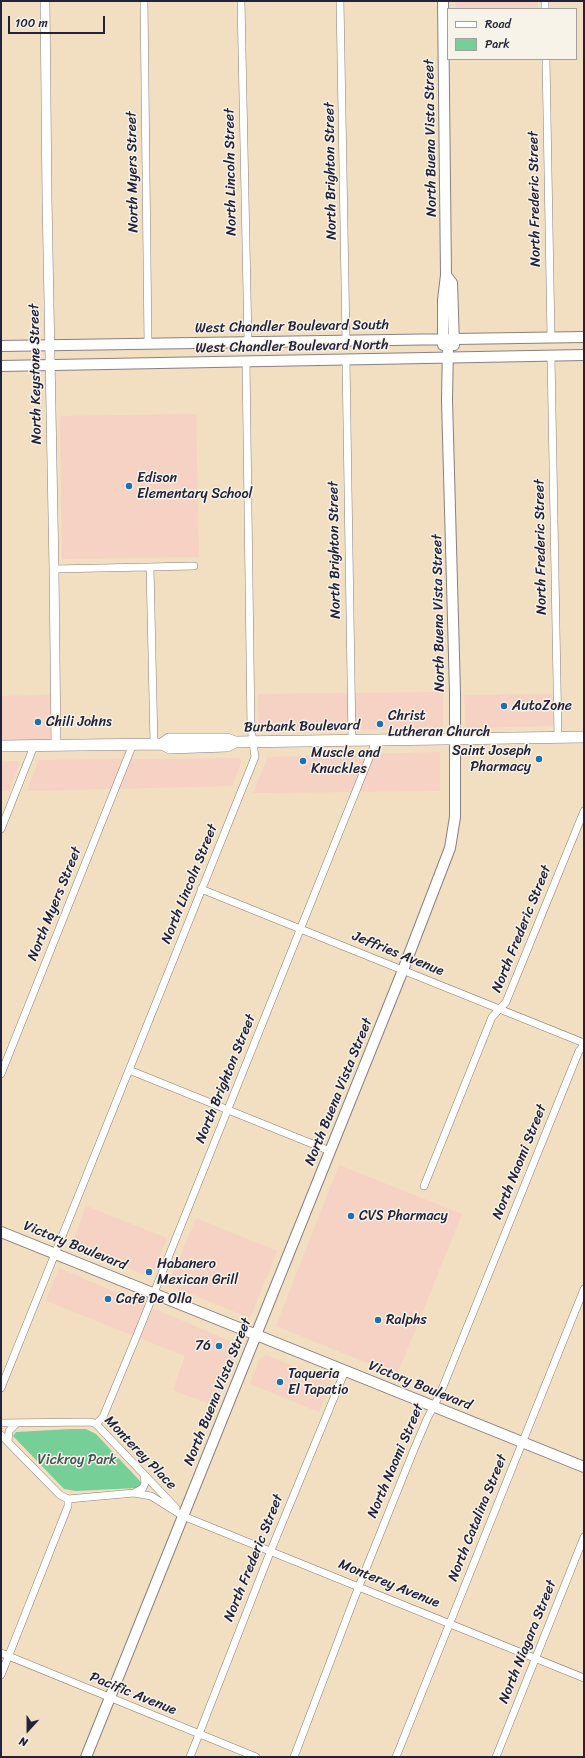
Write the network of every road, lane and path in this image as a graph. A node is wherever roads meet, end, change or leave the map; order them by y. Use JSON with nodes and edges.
{"nodes":[{"id":1,"x":45,"y":1,"type":"edge"},
{"id":2,"x":144,"y":1,"type":"edge"},
{"id":3,"x":241,"y":1,"type":"edge"},
{"id":4,"x":340,"y":1,"type":"edge"},
{"id":5,"x":443,"y":1,"type":"edge"},
{"id":6,"x":546,"y":60,"type":"edge"},
{"id":7,"x":584,"y":337,"type":"edge"},
{"id":8,"x":551,"y":338,"type":"junction"},
{"id":9,"x":449,"y":339,"type":"junction"},
{"id":10,"x":346,"y":340,"type":"junction"},
{"id":11,"x":248,"y":342,"type":"junction"},
{"id":12,"x":148,"y":343,"type":"junction"},
{"id":13,"x":1,"y":346,"type":"edge"},
{"id":14,"x":50,"y":346,"type":"junction"},
{"id":15,"x":584,"y":355,"type":"edge"},
{"id":16,"x":551,"y":356,"type":"junction"},
{"id":17,"x":449,"y":358,"type":"junction"},
{"id":18,"x":346,"y":360,"type":"junction"},
{"id":19,"x":246,"y":361,"type":"junction"},
{"id":20,"x":50,"y":365,"type":"junction"},
{"id":21,"x":1,"y":366,"type":"edge"},
{"id":22,"x":150,"y":566,"type":"junction"},
{"id":23,"x":194,"y":566,"type":"dead end"},
{"id":24,"x":54,"y":569,"type":"junction"},
{"id":25,"x":558,"y":737,"type":"junction"},
{"id":26,"x":584,"y":737,"type":"edge"},
{"id":27,"x":454,"y":739,"type":"junction"},
{"id":28,"x":352,"y":741,"type":"junction"},
{"id":29,"x":376,"y":741,"type":"junction"},
{"id":30,"x":253,"y":742,"type":"junction"},
{"id":31,"x":133,"y":744,"type":"junction"},
{"id":32,"x":158,"y":744,"type":"junction"},
{"id":33,"x":1,"y":746,"type":"edge"},
{"id":34,"x":34,"y":746,"type":"junction"},
{"id":35,"x":56,"y":746,"type":"junction"},
{"id":36,"x":584,"y":811,"type":"edge"},
{"id":37,"x":1,"y":829,"type":"edge"},
{"id":38,"x":201,"y":889,"type":"junction"},
{"id":39,"x":300,"y":929,"type":"junction"},
{"id":40,"x":403,"y":970,"type":"junction"},
{"id":41,"x":499,"y":1009,"type":"junction"},
{"id":42,"x":584,"y":1044,"type":"edge"},
{"id":43,"x":129,"y":1070,"type":"junction"},
{"id":44,"x":1,"y":1074,"type":"edge"},
{"id":45,"x":228,"y":1110,"type":"junction"},
{"id":46,"x":330,"y":1151,"type":"junction"},
{"id":47,"x":424,"y":1186,"type":"dead end"},
{"id":48,"x":1,"y":1232,"type":"edge"},
{"id":49,"x":54,"y":1253,"type":"junction"},
{"id":50,"x":584,"y":1289,"type":"edge"},
{"id":51,"x":154,"y":1292,"type":"junction"},
{"id":52,"x":256,"y":1334,"type":"junction"},
{"id":53,"x":345,"y":1371,"type":"junction"},
{"id":54,"x":1,"y":1388,"type":"edge"},
{"id":55,"x":433,"y":1406,"type":"junction"},
{"id":56,"x":1,"y":1424,"type":"edge"},
{"id":57,"x":16,"y":1424,"type":"junction"},
{"id":58,"x":96,"y":1424,"type":"junction"},
{"id":59,"x":1,"y":1435,"type":"edge"},
{"id":60,"x":8,"y":1442,"type":"junction"},
{"id":61,"x":522,"y":1442,"type":"junction"},
{"id":62,"x":584,"y":1467,"type":"edge"},
{"id":63,"x":144,"y":1475,"type":"junction"},
{"id":64,"x":134,"y":1493,"type":"junction"},
{"id":65,"x":68,"y":1498,"type":"junction"},
{"id":66,"x":183,"y":1516,"type":"junction"},
{"id":67,"x":584,"y":1538,"type":"edge"},
{"id":68,"x":271,"y":1550,"type":"junction"},
{"id":69,"x":359,"y":1586,"type":"junction"},
{"id":70,"x":450,"y":1623,"type":"junction"},
{"id":71,"x":1,"y":1653,"type":"edge"},
{"id":72,"x":9,"y":1656,"type":"junction"},
{"id":73,"x":535,"y":1658,"type":"junction"},
{"id":74,"x":1,"y":1675,"type":"edge"},
{"id":75,"x":584,"y":1678,"type":"edge"},
{"id":76,"x":110,"y":1698,"type":"junction"},
{"id":77,"x":200,"y":1734,"type":"junction"},
{"id":78,"x":86,"y":1757,"type":"edge"},
{"id":79,"x":190,"y":1757,"type":"edge"},
{"id":80,"x":256,"y":1757,"type":"edge"},
{"id":81,"x":294,"y":1757,"type":"edge"},
{"id":82,"x":396,"y":1757,"type":"edge"},
{"id":83,"x":496,"y":1757,"type":"edge"}],
"edges":[{"from":1,"to":14,"type":"street","name":"North Keystone Street"},
{"from":2,"to":12,"type":"street","name":"North Myers Street"},
{"from":3,"to":11,"type":"street","name":"North Lincoln Street"},
{"from":4,"to":10,"type":"street","name":"North Brighton Street"},
{"from":5,"to":9,"type":"main road","name":"North Buena Vista Street"},
{"from":6,"to":8,"type":"street","name":"North Frederic Street"},
{"from":7,"to":8,"type":"main road","name":"West Chandler Boulevard South"},
{"from":8,"to":9,"type":"main road","name":"West Chandler Boulevard South"},
{"from":9,"to":10,"type":"main road","name":"West Chandler Boulevard South"},
{"from":9,"to":17,"type":"main road","name":"North Buena Vista Street"},
{"from":10,"to":11,"type":"main road","name":"West Chandler Boulevard South"},
{"from":11,"to":12,"type":"main road","name":"West Chandler Boulevard South"},
{"from":12,"to":14,"type":"main road","name":"West Chandler Boulevard South"},
{"from":13,"to":14,"type":"main road","name":"West Chandler Boulevard South"},
{"from":14,"to":20,"type":"street","name":"North Keystone Street"},
{"from":15,"to":16,"type":"main road","name":"West Chandler Boulevard North"},
{"from":16,"to":17,"type":"main road","name":"West Chandler Boulevard North"},
{"from":16,"to":25,"type":"street","name":"North Frederic Street"},
{"from":17,"to":18,"type":"main road","name":"West Chandler Boulevard North"},
{"from":17,"to":27,"type":"main road","name":"North Buena Vista Street"},
{"from":18,"to":19,"type":"main road","name":"West Chandler Boulevard North"},
{"from":18,"to":28,"type":"street","name":"North Brighton Street"},
{"from":19,"to":20,"type":"main road","name":"West Chandler Boulevard North"},
{"from":19,"to":30,"type":"street","name":"North Lincoln Street"},
{"from":20,"to":21,"type":"main road","name":"West Chandler Boulevard North"},
{"from":20,"to":24,"type":"street","name":"North Keystone Street"},
{"from":22,"to":23,"type":"street"},
{"from":22,"to":24,"type":"street"},
{"from":22,"to":32,"type":"street"},
{"from":24,"to":35,"type":"street","name":"North Keystone Street"},
{"from":25,"to":26,"type":"main road","name":"Burbank Boulevard"},
{"from":25,"to":27,"type":"main road","name":"Burbank Boulevard"},
{"from":27,"to":29,"type":"main road","name":"Burbank Boulevard"},
{"from":27,"to":40,"type":"main road","name":"North Buena Vista Street"},
{"from":28,"to":29,"type":"main road","name":"Burbank Boulevard"},
{"from":28,"to":30,"type":"main road","name":"Burbank Boulevard"},
{"from":29,"to":39,"type":"street","name":"North Brighton Street"},
{"from":30,"to":32,"type":"main road","name":"Burbank Boulevard"},
{"from":30,"to":38,"type":"street","name":"North Lincoln Street"},
{"from":31,"to":32,"type":"main road","name":"Burbank Boulevard"},
{"from":31,"to":35,"type":"main road","name":"Burbank Boulevard"},
{"from":31,"to":44,"type":"street","name":"North Myers Street"},
{"from":33,"to":34,"type":"main road","name":"Burbank Boulevard"},
{"from":34,"to":35,"type":"main road","name":"Burbank Boulevard"},
{"from":34,"to":37,"type":"street"},
{"from":36,"to":41,"type":"street","name":"North Frederic Street"},
{"from":38,"to":39,"type":"street","name":"Jeffries Avenue"},
{"from":38,"to":43,"type":"street","name":"North Lincoln Street"},
{"from":39,"to":40,"type":"street","name":"Jeffries Avenue"},
{"from":39,"to":45,"type":"street","name":"North Brighton Street"},
{"from":40,"to":41,"type":"street","name":"Jeffries Avenue"},
{"from":40,"to":46,"type":"main road","name":"North Buena Vista Street"},
{"from":41,"to":42,"type":"street","name":"Jeffries Avenue"},
{"from":41,"to":47,"type":"street","name":"North Frederic Street"},
{"from":42,"to":55,"type":"street","name":"North Naomi Street"},
{"from":43,"to":45,"type":"street"},
{"from":43,"to":49,"type":"street","name":"North Lincoln Street"},
{"from":45,"to":46,"type":"street"},
{"from":45,"to":51,"type":"street","name":"North Brighton Street"},
{"from":46,"to":52,"type":"main road","name":"North Buena Vista Street"},
{"from":48,"to":49,"type":"main road","name":"Victory Boulevard"},
{"from":49,"to":51,"type":"main road","name":"Victory Boulevard"},
{"from":49,"to":54,"type":"street","name":"North Lincoln Street"},
{"from":50,"to":61,"type":"street","name":"North Catalina Street"},
{"from":51,"to":52,"type":"main road","name":"Victory Boulevard"},
{"from":51,"to":58,"type":"street","name":"North Brighton Street"},
{"from":52,"to":53,"type":"main road","name":"Victory Boulevard"},
{"from":52,"to":66,"type":"main road","name":"North Buena Vista Street"},
{"from":53,"to":55,"type":"main road","name":"Victory Boulevard"},
{"from":53,"to":68,"type":"street","name":"North Frederic Street"},
{"from":55,"to":61,"type":"main road","name":"Victory Boulevard"},
{"from":55,"to":69,"type":"street","name":"North Naomi Street"},
{"from":56,"to":57,"type":"street","name":"Monterey Place"},
{"from":57,"to":58,"type":"street","name":"Monterey Place"},
{"from":57,"to":60,"type":"street"},
{"from":58,"to":63,"type":"street","name":"Monterey Place"},
{"from":59,"to":60,"type":"street"},
{"from":60,"to":65,"type":"street"},
{"from":61,"to":62,"type":"main road","name":"Victory Boulevard"},
{"from":61,"to":70,"type":"street","name":"North Catalina Street"},
{"from":63,"to":64,"type":"street"},
{"from":63,"to":66,"type":"street","name":"Monterey Place"},
{"from":64,"to":65,"type":"street"},
{"from":64,"to":66,"type":"street"},
{"from":65,"to":72,"type":"street"},
{"from":66,"to":68,"type":"street","name":"Monterey Avenue"},
{"from":66,"to":76,"type":"main road","name":"North Buena Vista Street"},
{"from":67,"to":73,"type":"street","name":"North Niagara Street"},
{"from":68,"to":69,"type":"street","name":"Monterey Avenue"},
{"from":68,"to":77,"type":"street","name":"North Frederic Street"},
{"from":69,"to":70,"type":"street","name":"Monterey Avenue"},
{"from":69,"to":81,"type":"street","name":"North Naomi Street"},
{"from":70,"to":73,"type":"street","name":"Monterey Avenue"},
{"from":70,"to":82,"type":"street","name":"North Catalina Street"},
{"from":71,"to":72,"type":"street","name":"Pacific Avenue"},
{"from":72,"to":74,"type":"street"},
{"from":72,"to":76,"type":"street","name":"Pacific Avenue"},
{"from":73,"to":75,"type":"street","name":"Monterey Avenue"},
{"from":73,"to":83,"type":"street","name":"North Niagara Street"},
{"from":76,"to":77,"type":"street","name":"Pacific Avenue"},
{"from":76,"to":78,"type":"main road","name":"North Buena Vista Street"},
{"from":77,"to":79,"type":"street","name":"North Frederic Street"},
{"from":77,"to":80,"type":"street","name":"Pacific Avenue"}]}
